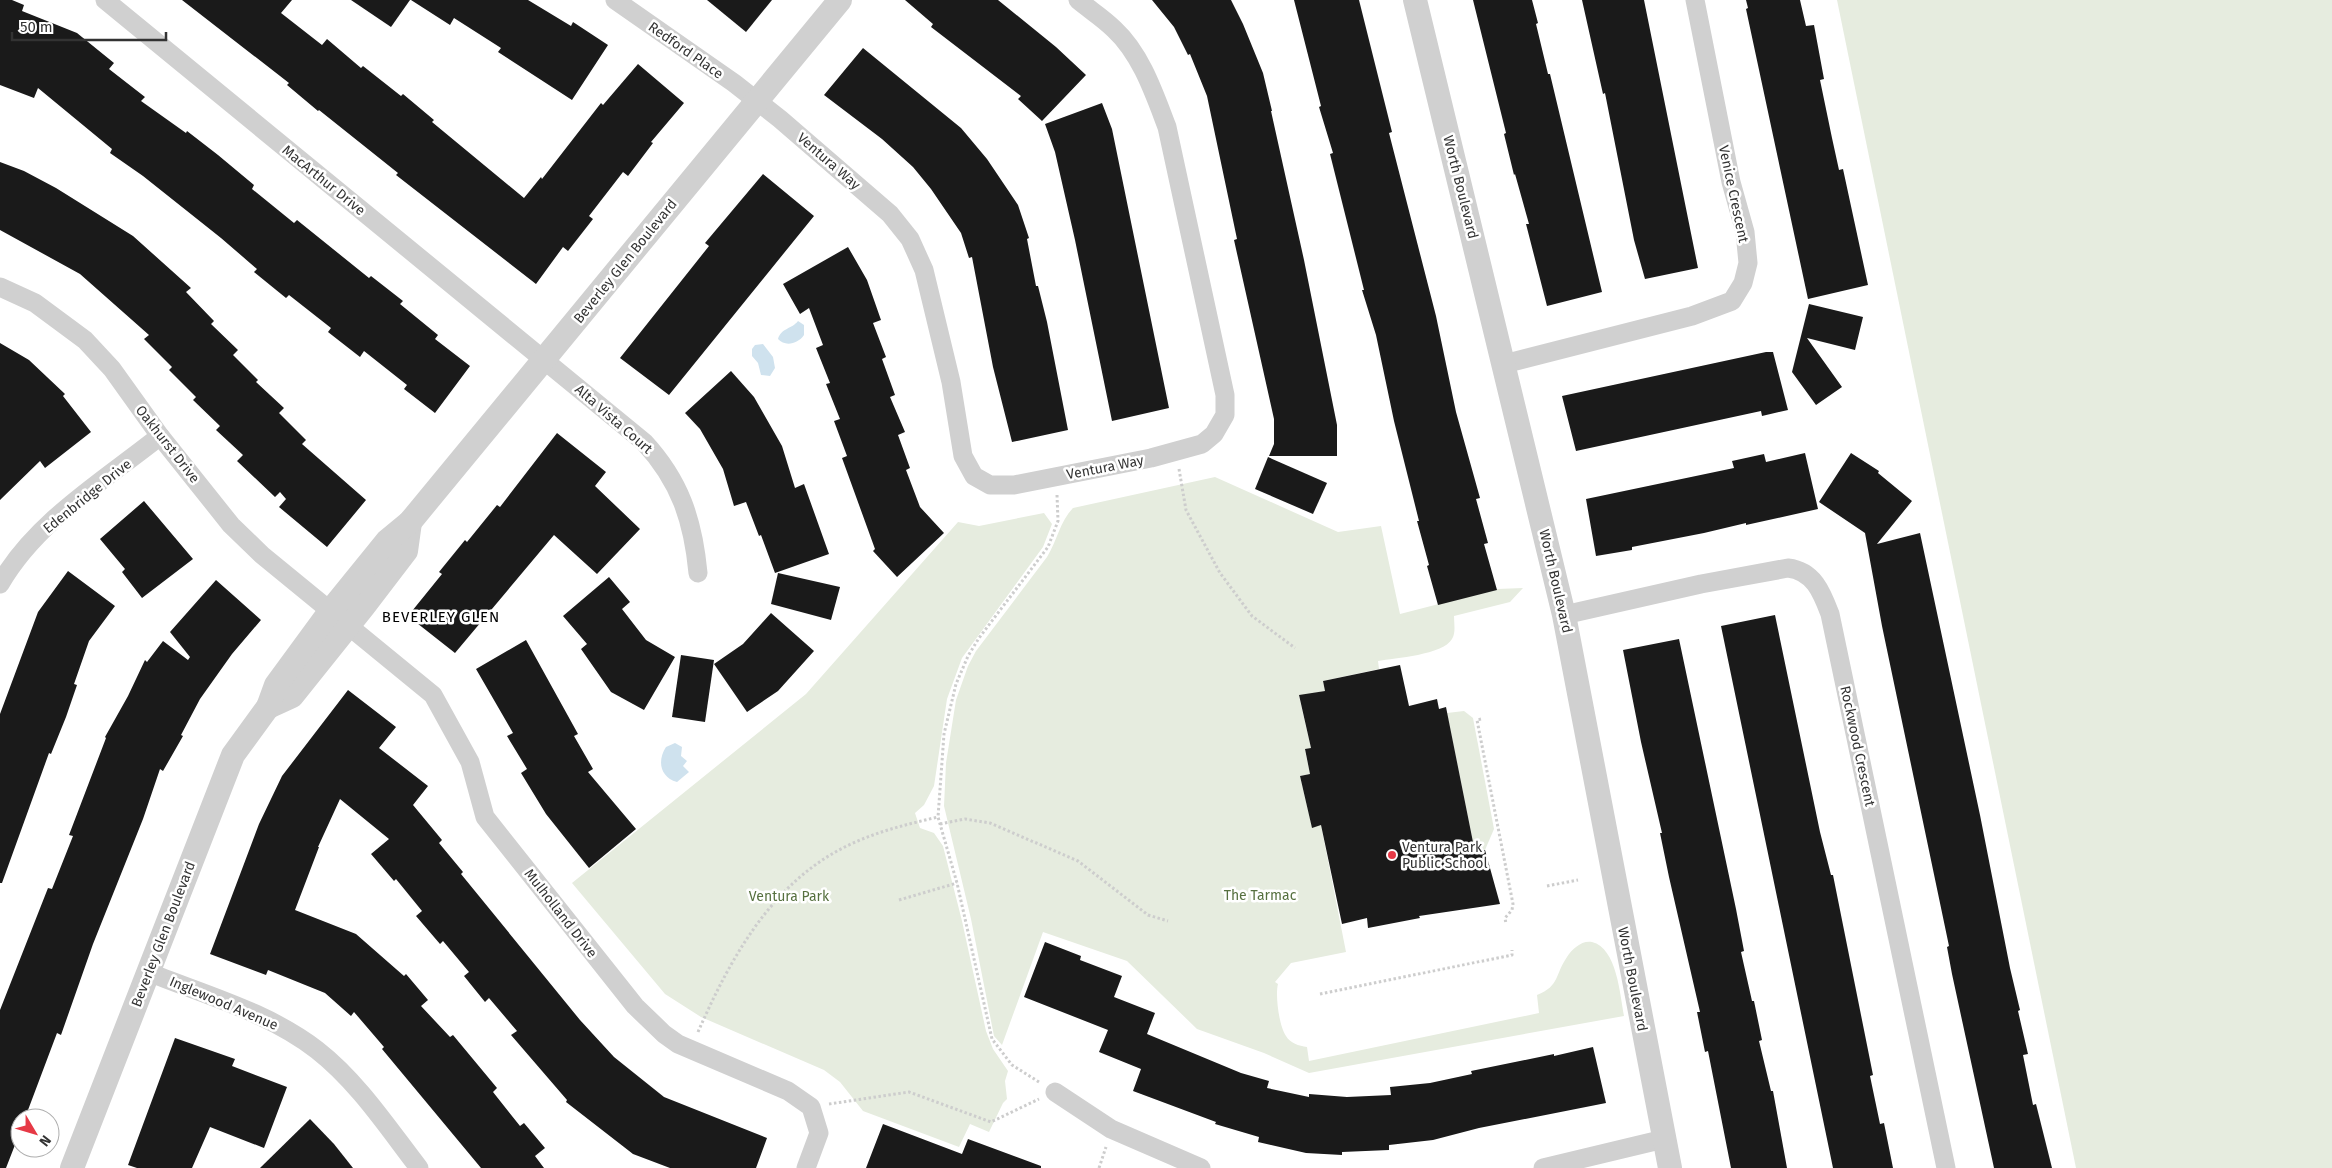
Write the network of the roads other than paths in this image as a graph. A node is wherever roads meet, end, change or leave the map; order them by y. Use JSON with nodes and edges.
{"nodes":[{"id":1,"x":105,"y":0,"type":"edge"},
{"id":2,"x":615,"y":0,"type":"edge"},
{"id":3,"x":840,"y":0,"type":"edge"},
{"id":4,"x":1078,"y":0,"type":"edge"},
{"id":5,"x":1414,"y":0,"type":"edge"},
{"id":6,"x":1695,"y":0,"type":"edge"},
{"id":7,"x":756,"y":101,"type":"junction"},
{"id":8,"x":0,"y":287,"type":"edge"},
{"id":9,"x":544,"y":360,"type":"junction"},
{"id":10,"x":1504,"y":364,"type":"junction"},
{"id":11,"x":160,"y":436,"type":"junction"},
{"id":12,"x":410,"y":522,"type":"junction"},
{"id":13,"x":698,"y":573,"type":"dead end"},
{"id":14,"x":0,"y":584,"type":"edge"},
{"id":15,"x":331,"y":610,"type":"junction"},
{"id":16,"x":1564,"y":615,"type":"junction"},
{"id":17,"x":349,"y":625,"type":"junction"},
{"id":18,"x":268,"y":707,"type":"junction"},
{"id":19,"x":148,"y":972,"type":"junction"},
{"id":20,"x":1055,"y":1092,"type":"road end"},
{"id":21,"x":1664,"y":1139,"type":"junction"},
{"id":22,"x":72,"y":1168,"type":"edge"},
{"id":23,"x":419,"y":1168,"type":"edge"},
{"id":24,"x":806,"y":1168,"type":"edge"},
{"id":25,"x":1200,"y":1168,"type":"edge"},
{"id":26,"x":1543,"y":1168,"type":"edge"},
{"id":27,"x":1670,"y":1168,"type":"edge"},
{"id":28,"x":1946,"y":1168,"type":"edge"}],
"edges":[{"from":1,"to":9,"type":"street","name":"MacArthur Drive"},
{"from":2,"to":7,"type":"street","name":"Redford Place"},
{"from":3,"to":7,"type":"street","name":"Beverley Glen Boulevard"},
{"from":4,"to":7,"type":"street","name":"Ventura Way"},
{"from":5,"to":10,"type":"street","name":"Worth Boulevard"},
{"from":6,"to":10,"type":"street","name":"Venice Crescent"},
{"from":7,"to":9,"type":"street","name":"Beverley Glen Boulevard"},
{"from":8,"to":11,"type":"street","name":"Oakhurst Drive"},
{"from":9,"to":12,"type":"street","name":"Beverley Glen Boulevard"},
{"from":9,"to":13,"type":"street","name":"Alta Vista Court"},
{"from":10,"to":16,"type":"street","name":"Worth Boulevard"},
{"from":11,"to":14,"type":"street","name":"Edenbridge Drive"},
{"from":11,"to":15,"type":"street","name":"Oakhurst Drive"},
{"from":12,"to":15,"type":"street","name":"Beverley Glen Boulevard"},
{"from":12,"to":17,"type":"street","name":"Beverley Glen Boulevard"},
{"from":15,"to":17,"type":"street","name":"Mulholland Drive"},
{"from":15,"to":18,"type":"street","name":"Beverley Glen Boulevard"},
{"from":16,"to":21,"type":"street","name":"Worth Boulevard"},
{"from":16,"to":28,"type":"street","name":"Rockwood Crescent"},
{"from":17,"to":18,"type":"street","name":"Beverley Glen Boulevard"},
{"from":17,"to":24,"type":"street","name":"Mulholland Drive"},
{"from":18,"to":19,"type":"street","name":"Beverley Glen Boulevard"},
{"from":19,"to":22,"type":"street","name":"Beverley Glen Boulevard"},
{"from":19,"to":23,"type":"street","name":"Inglewood Avenue"},
{"from":20,"to":25,"type":"street"},
{"from":21,"to":26,"type":"street"},
{"from":21,"to":27,"type":"street","name":"Worth Boulevard"}]}
